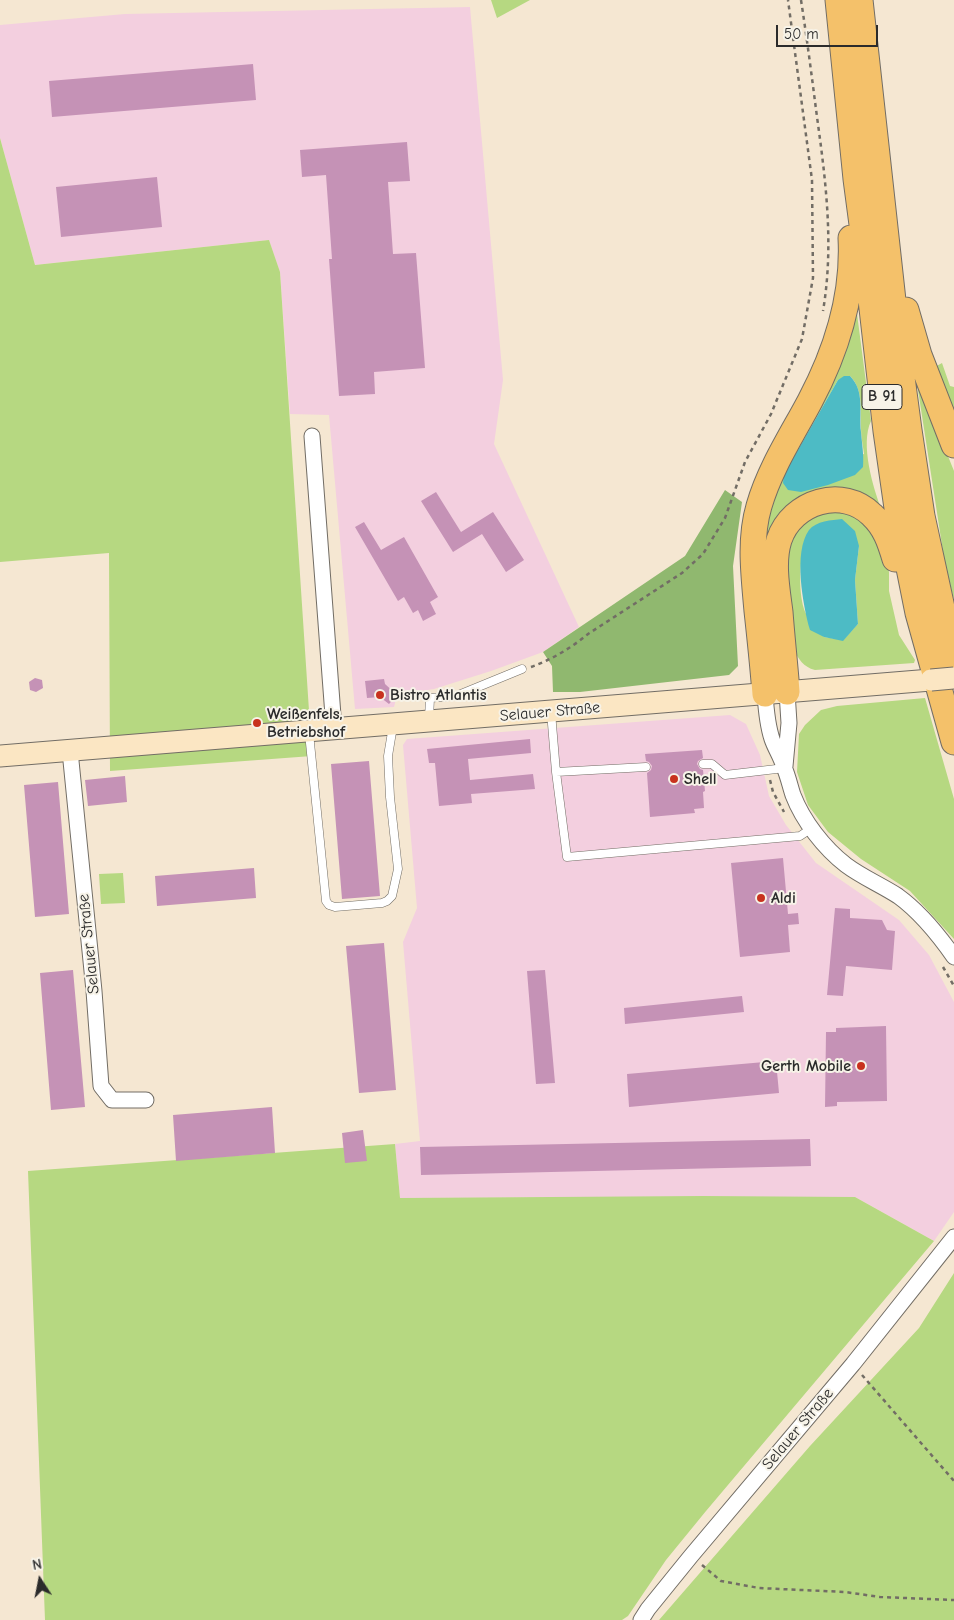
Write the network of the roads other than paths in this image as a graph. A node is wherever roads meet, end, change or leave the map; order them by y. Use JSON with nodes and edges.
{"nodes":[{"id":1,"x":838,"y":0,"type":"edge"},
{"id":2,"x":860,"y":0,"type":"edge"},
{"id":3,"x":856,"y":179,"type":"junction"},
{"id":4,"x":886,"y":243,"type":"junction"},
{"id":5,"x":312,"y":436,"type":"dead end"},
{"id":6,"x":954,"y":445,"type":"edge"},
{"id":7,"x":918,"y":613,"type":"junction"},
{"id":8,"x":954,"y":663,"type":"edge"},
{"id":9,"x":522,"y":670,"type":"road end"},
{"id":10,"x":954,"y":678,"type":"edge"},
{"id":11,"x":776,"y":693,"type":"junction"},
{"id":12,"x":551,"y":712,"type":"junction"},
{"id":13,"x":429,"y":721,"type":"junction"},
{"id":14,"x":394,"y":724,"type":"junction"},
{"id":15,"x":334,"y":729,"type":"junction"},
{"id":16,"x":308,"y":731,"type":"junction"},
{"id":17,"x":954,"y":742,"type":"edge"},
{"id":18,"x":70,"y":750,"type":"junction"},
{"id":19,"x":0,"y":756,"type":"edge"},
{"id":20,"x":703,"y":764,"type":"dead end"},
{"id":21,"x":646,"y":767,"type":"dead end"},
{"id":22,"x":784,"y":768,"type":"junction"},
{"id":23,"x":556,"y":772,"type":"junction"},
{"id":24,"x":812,"y":828,"type":"junction"},
{"id":25,"x":954,"y":957,"type":"edge"},
{"id":26,"x":146,"y":1100,"type":"dead end"},
{"id":27,"x":954,"y":1237,"type":"edge"},
{"id":28,"x":641,"y":1620,"type":"edge"}],
"edges":[{"from":1,"to":3,"type":"highway","number":"B 91"},
{"from":2,"to":4,"type":"highway","number":"B 91"},
{"from":3,"to":7,"type":"highway","number":"B 91"},
{"from":3,"to":11,"type":"highway"},
{"from":4,"to":6,"type":"highway"},
{"from":4,"to":8,"type":"highway","number":"B 91"},
{"from":5,"to":15,"type":"street"},
{"from":7,"to":11,"type":"highway"},
{"from":7,"to":17,"type":"highway","number":"B 91"},
{"from":9,"to":13,"type":"lane"},
{"from":10,"to":11,"type":"main road","name":"Selauer Straße","bridge":true},
{"from":11,"to":12,"type":"main road","name":"Selauer Straße"},
{"from":11,"to":22,"type":"street"},
{"from":11,"to":22,"type":"street"},
{"from":12,"to":13,"type":"main road","name":"Selauer Straße"},
{"from":12,"to":23,"type":"lane"},
{"from":13,"to":14,"type":"main road","name":"Selauer Straße"},
{"from":14,"to":15,"type":"main road","name":"Selauer Straße"},
{"from":14,"to":16,"type":"lane"},
{"from":15,"to":16,"type":"main road","name":"Selauer Straße"},
{"from":16,"to":18,"type":"main road","name":"Selauer Straße"},
{"from":18,"to":19,"type":"main road","name":"Selauer Straße"},
{"from":18,"to":26,"type":"street","name":"Selauer Straße"},
{"from":20,"to":22,"type":"lane"},
{"from":21,"to":23,"type":"lane"},
{"from":22,"to":24,"type":"street"},
{"from":23,"to":24,"type":"lane"},
{"from":24,"to":25,"type":"street"},
{"from":27,"to":28,"type":"street","name":"Selauer Straße"}]}
